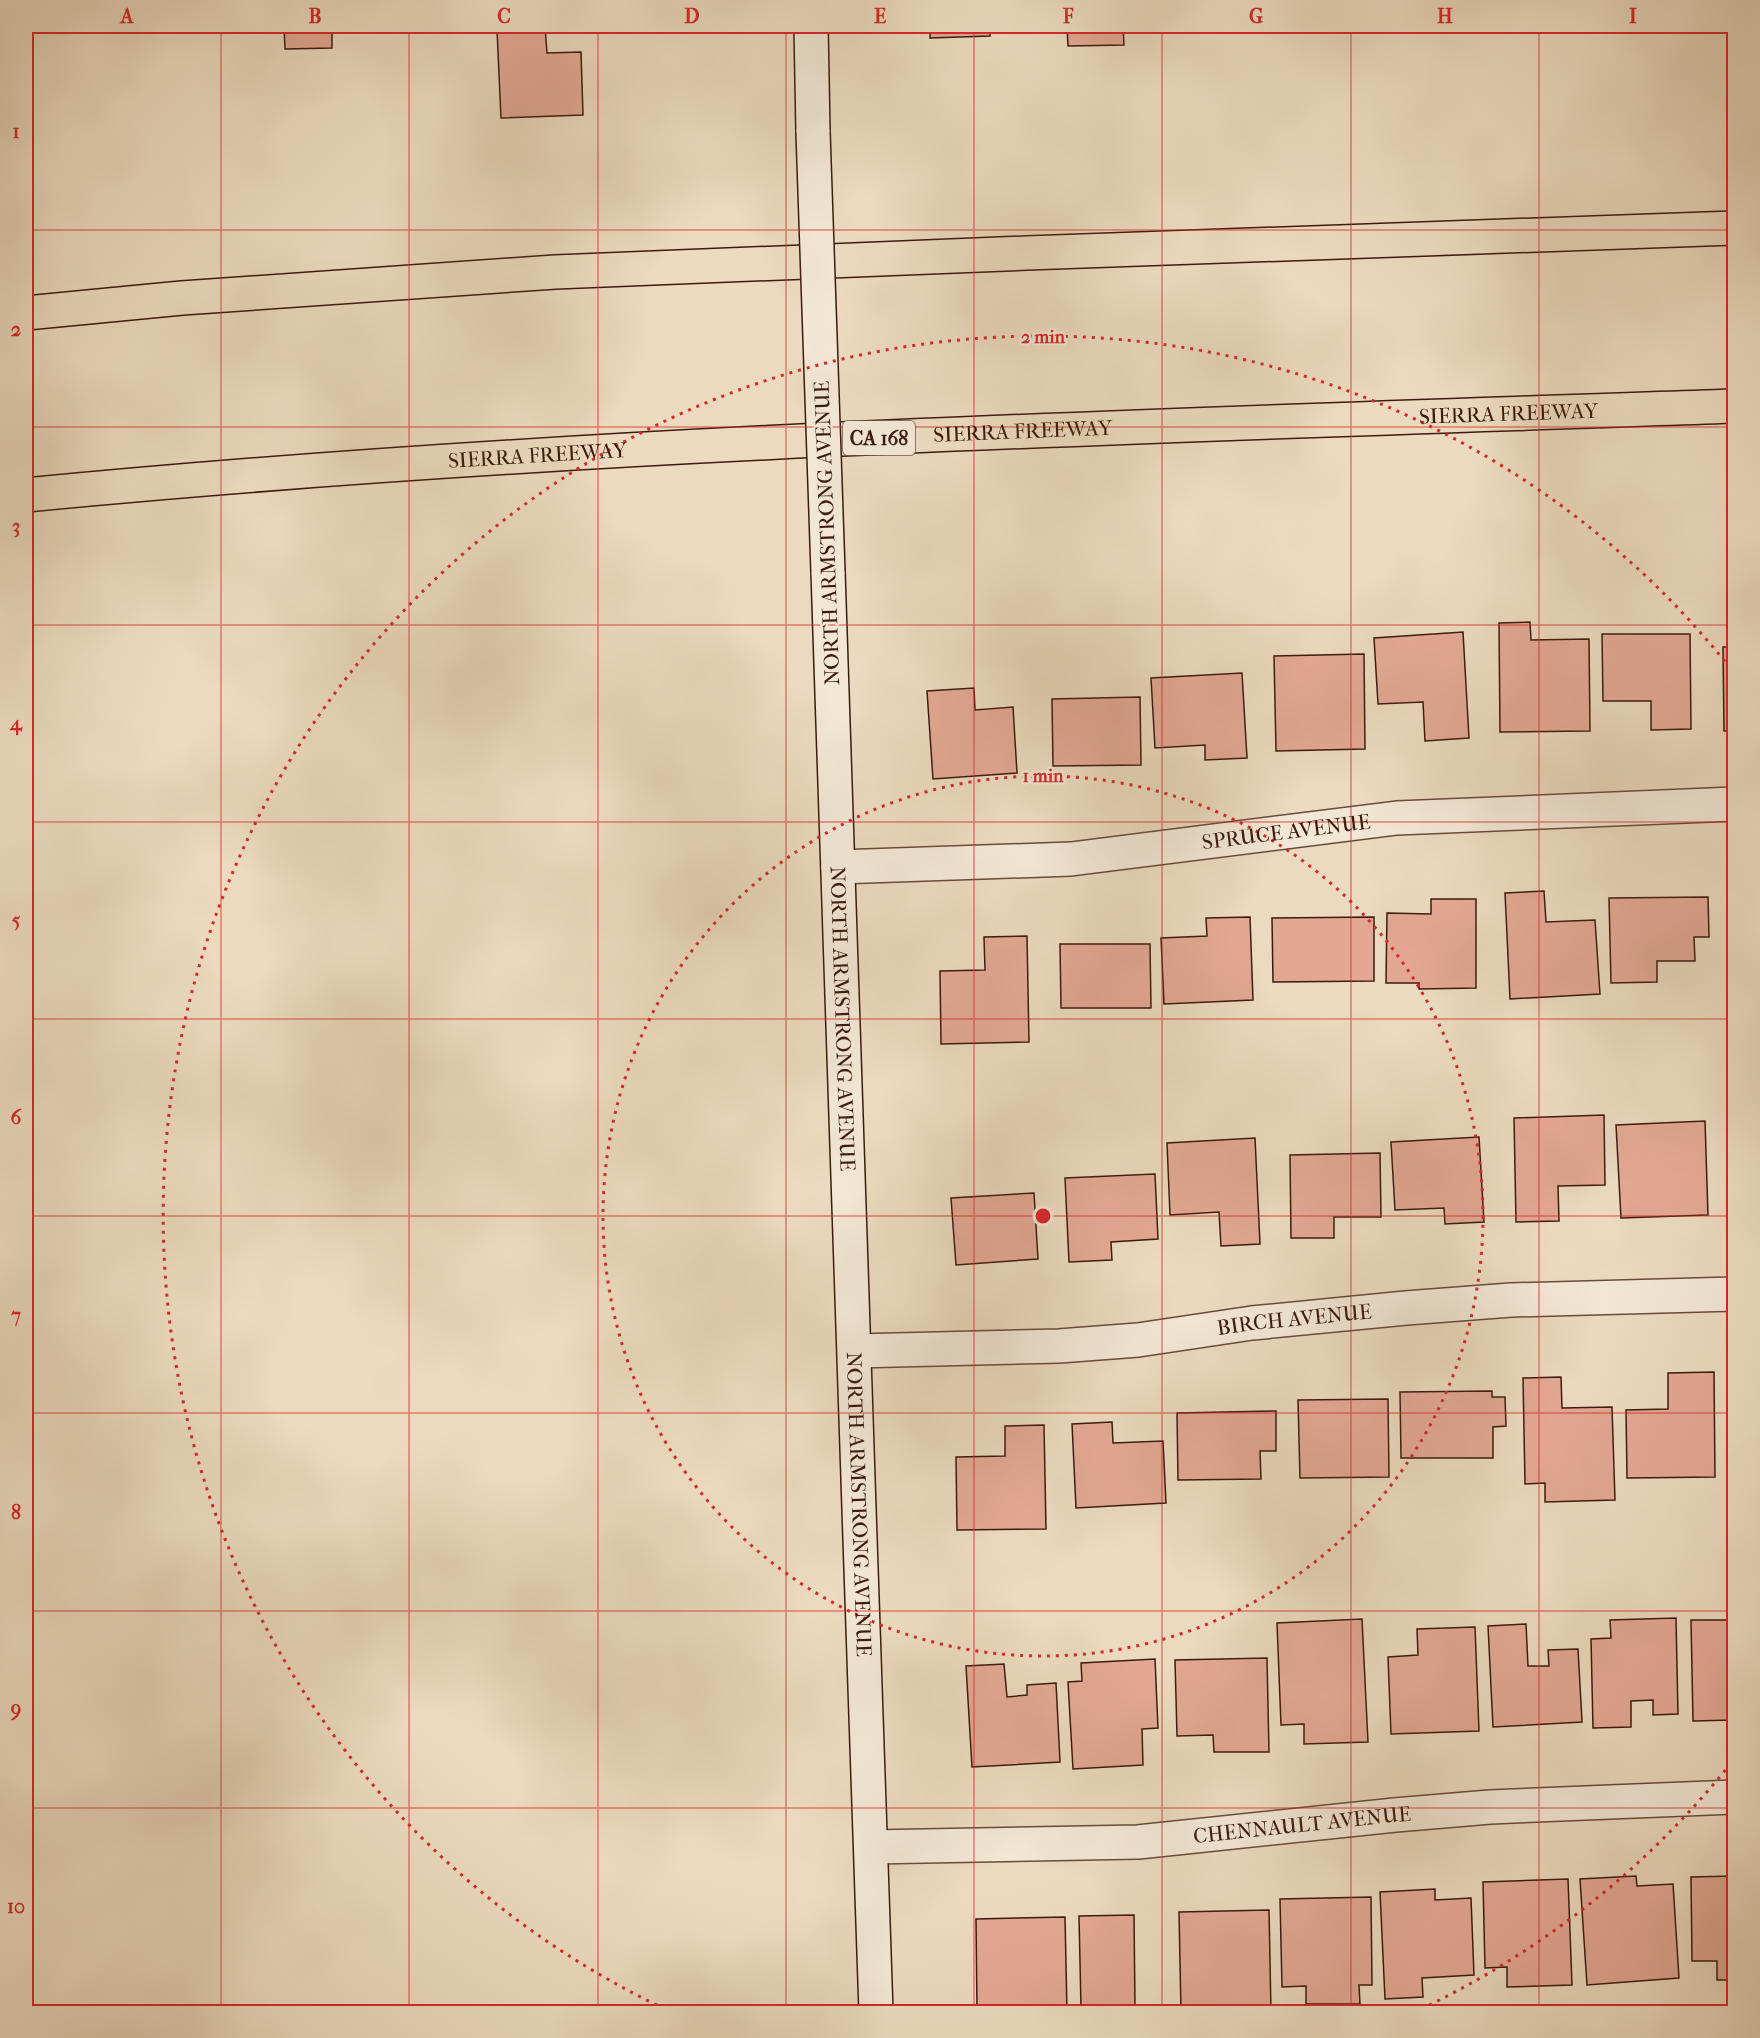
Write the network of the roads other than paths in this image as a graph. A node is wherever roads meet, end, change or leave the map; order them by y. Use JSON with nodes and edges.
{"nodes":[{"id":1,"x":811,"y":26,"type":"edge"},
{"id":2,"x":1734,"y":228,"type":"edge"},
{"id":3,"x":26,"y":313,"type":"edge"},
{"id":4,"x":1734,"y":406,"type":"edge"},
{"id":5,"x":26,"y":495,"type":"edge"},
{"id":6,"x":1734,"y":804,"type":"edge"},
{"id":7,"x":838,"y":867,"type":"junction"},
{"id":8,"x":1734,"y":1294,"type":"edge"},
{"id":9,"x":855,"y":1351,"type":"junction"},
{"id":10,"x":1734,"y":1797,"type":"edge"},
{"id":11,"x":871,"y":1847,"type":"junction"},
{"id":12,"x":876,"y":2013,"type":"edge"}],
"edges":[{"from":1,"to":7,"type":"street","name":"NORTH ARMSTRONG AVENUE","bridge":true},
{"from":2,"to":3,"type":"highway"},
{"from":4,"to":5,"type":"highway","name":"SIERRA FREEWAY","number":"CA 168"},
{"from":6,"to":7,"type":"street","name":"SPRUCE AVENUE"},
{"from":7,"to":9,"type":"street","name":"NORTH ARMSTRONG AVENUE"},
{"from":8,"to":9,"type":"street","name":"BIRCH AVENUE"},
{"from":9,"to":11,"type":"street","name":"NORTH ARMSTRONG AVENUE"},
{"from":10,"to":11,"type":"street","name":"CHENNAULT AVENUE"},
{"from":11,"to":12,"type":"street","name":"NORTH ARMSTRONG AVENUE"}]}
